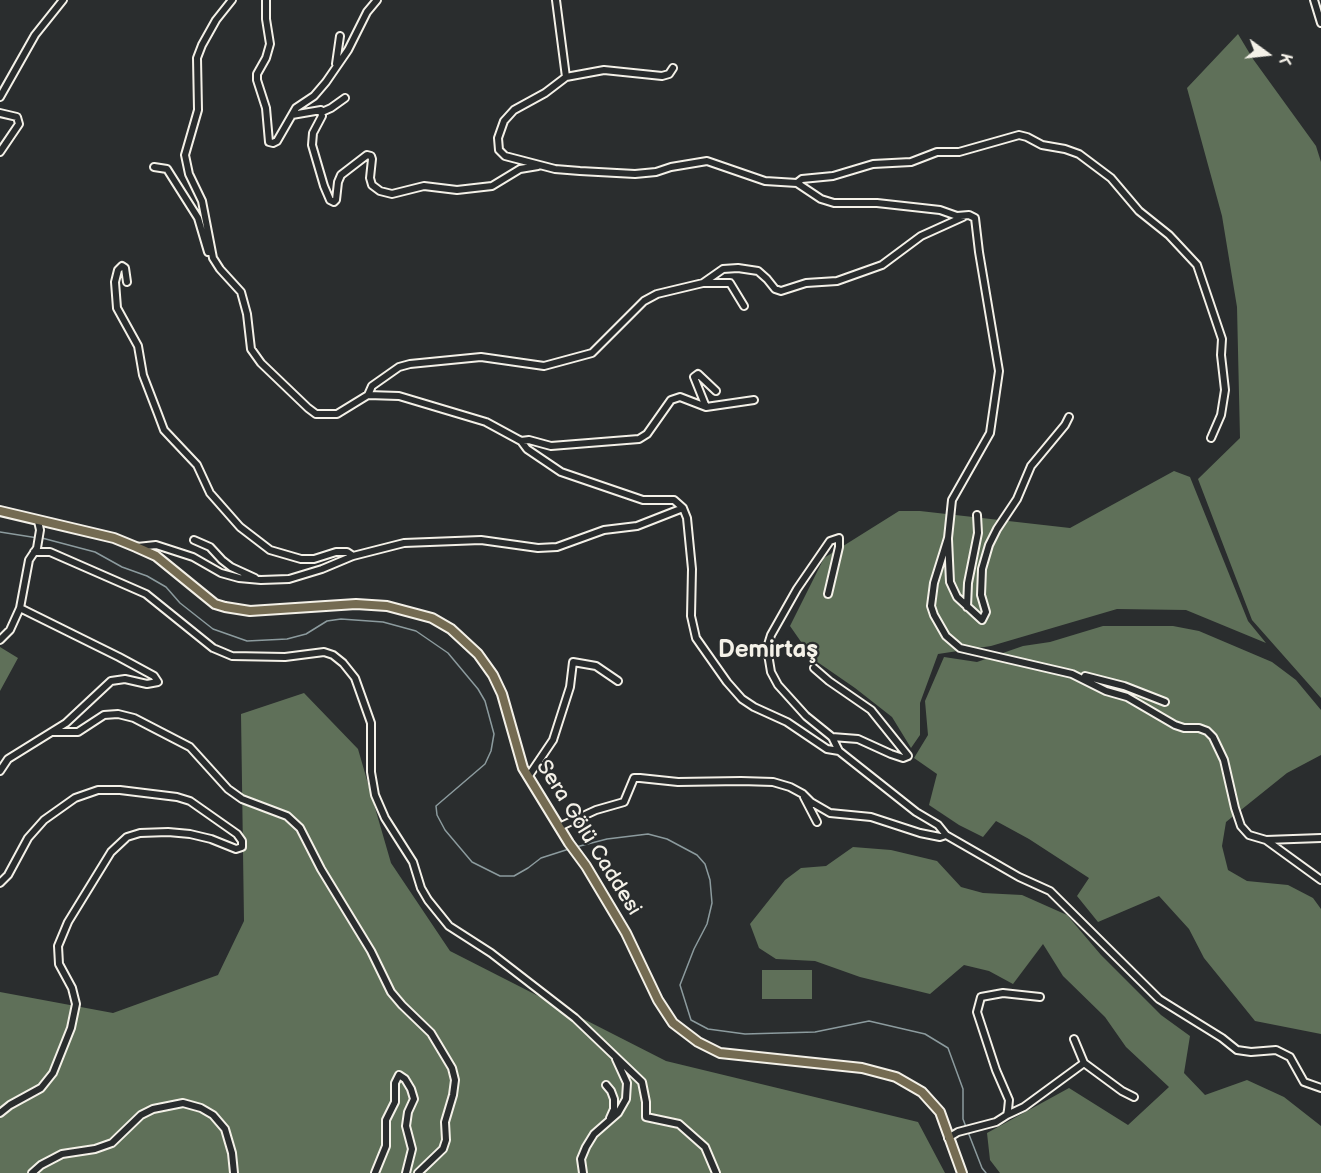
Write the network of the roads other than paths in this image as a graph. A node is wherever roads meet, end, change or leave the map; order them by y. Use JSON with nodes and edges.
{"nodes":[{"id":1,"x":63,"y":0,"type":"edge"},
{"id":2,"x":232,"y":0,"type":"edge"},
{"id":3,"x":266,"y":0,"type":"edge"},
{"id":4,"x":377,"y":0,"type":"edge"},
{"id":5,"x":556,"y":0,"type":"edge"},
{"id":6,"x":1314,"y":0,"type":"edge"},
{"id":7,"x":1321,"y":23,"type":"edge"},
{"id":8,"x":340,"y":36,"type":"dead end"},
{"id":9,"x":335,"y":68,"type":"junction"},
{"id":10,"x":673,"y":68,"type":"dead end"},
{"id":11,"x":566,"y":77,"type":"junction"},
{"id":12,"x":0,"y":97,"type":"edge"},
{"id":13,"x":345,"y":98,"type":"dead end"},
{"id":14,"x":322,"y":112,"type":"junction"},
{"id":15,"x":0,"y":113,"type":"edge"},
{"id":16,"x":292,"y":115,"type":"junction"},
{"id":17,"x":0,"y":152,"type":"edge"},
{"id":18,"x":541,"y":165,"type":"junction"},
{"id":19,"x":154,"y":167,"type":"dead end"},
{"id":20,"x":797,"y":183,"type":"junction"},
{"id":21,"x":969,"y":215,"type":"junction"},
{"id":22,"x":220,"y":269,"type":"junction"},
{"id":23,"x":127,"y":282,"type":"dead end"},
{"id":24,"x":702,"y":283,"type":"junction"},
{"id":25,"x":744,"y":306,"type":"dead end"},
{"id":26,"x":716,"y":391,"type":"dead end"},
{"id":27,"x":368,"y":395,"type":"junction"},
{"id":28,"x":754,"y":400,"type":"dead end"},
{"id":29,"x":706,"y":407,"type":"junction"},
{"id":30,"x":1068,"y":417,"type":"dead end"},
{"id":31,"x":1210,"y":438,"type":"dead end"},
{"id":32,"x":521,"y":441,"type":"junction"},
{"id":33,"x":683,"y":508,"type":"junction"},
{"id":34,"x":0,"y":511,"type":"edge"},
{"id":35,"x":977,"y":515,"type":"dead end"},
{"id":36,"x":38,"y":521,"type":"junction"},
{"id":37,"x":948,"y":538,"type":"junction"},
{"id":38,"x":194,"y":540,"type":"dead end"},
{"id":39,"x":136,"y":547,"type":"junction"},
{"id":40,"x":36,"y":550,"type":"junction"},
{"id":41,"x":353,"y":556,"type":"junction"},
{"id":42,"x":261,"y":580,"type":"junction"},
{"id":43,"x":828,"y":594,"type":"dead end"},
{"id":44,"x":20,"y":608,"type":"junction"},
{"id":45,"x":967,"y":608,"type":"junction"},
{"id":46,"x":0,"y":640,"type":"edge"},
{"id":47,"x":814,"y":668,"type":"dead end"},
{"id":48,"x":1072,"y":674,"type":"junction"},
{"id":49,"x":618,"y":681,"type":"dead end"},
{"id":50,"x":1165,"y":702,"type":"dead end"},
{"id":51,"x":52,"y":732,"type":"junction"},
{"id":52,"x":832,"y":737,"type":"junction"},
{"id":53,"x":839,"y":751,"type":"junction"},
{"id":54,"x":0,"y":771,"type":"edge"},
{"id":55,"x":528,"y":777,"type":"junction"},
{"id":56,"x":803,"y":794,"type":"junction"},
{"id":57,"x":817,"y":822,"type":"dead end"},
{"id":58,"x":559,"y":827,"type":"junction"},
{"id":59,"x":946,"y":835,"type":"junction"},
{"id":60,"x":1321,"y":838,"type":"edge"},
{"id":61,"x":1266,"y":840,"type":"junction"},
{"id":62,"x":1321,"y":880,"type":"edge"},
{"id":63,"x":0,"y":883,"type":"edge"},
{"id":64,"x":1040,"y":997,"type":"dead end"},
{"id":65,"x":1074,"y":1039,"type":"dead end"},
{"id":66,"x":615,"y":1056,"type":"junction"},
{"id":67,"x":1084,"y":1063,"type":"junction"},
{"id":68,"x":606,"y":1085,"type":"dead end"},
{"id":69,"x":1321,"y":1088,"type":"edge"},
{"id":70,"x":1134,"y":1097,"type":"dead end"},
{"id":71,"x":0,"y":1113,"type":"edge"},
{"id":72,"x":1007,"y":1115,"type":"junction"},
{"id":73,"x":610,"y":1118,"type":"junction"},
{"id":74,"x":948,"y":1138,"type":"junction"},
{"id":75,"x":32,"y":1173,"type":"edge"},
{"id":76,"x":234,"y":1173,"type":"edge"},
{"id":77,"x":375,"y":1173,"type":"edge"},
{"id":78,"x":406,"y":1173,"type":"edge"},
{"id":79,"x":418,"y":1173,"type":"edge"},
{"id":80,"x":582,"y":1173,"type":"edge"},
{"id":81,"x":716,"y":1173,"type":"edge"},
{"id":82,"x":962,"y":1173,"type":"edge"}],
"edges":[{"from":1,"to":12,"type":"street"},
{"from":2,"to":22,"type":"street"},
{"from":3,"to":16,"type":"street"},
{"from":4,"to":9,"type":"street"},
{"from":5,"to":11,"type":"street"},
{"from":6,"to":7,"type":"street"},
{"from":8,"to":9,"type":"street"},
{"from":9,"to":16,"type":"street"},
{"from":10,"to":11,"type":"street"},
{"from":11,"to":18,"type":"street"},
{"from":13,"to":14,"type":"street"},
{"from":14,"to":16,"type":"street"},
{"from":14,"to":18,"type":"street"},
{"from":15,"to":17,"type":"street"},
{"from":18,"to":20,"type":"street"},
{"from":19,"to":22,"type":"street"},
{"from":20,"to":21,"type":"street"},
{"from":20,"to":31,"type":"street"},
{"from":21,"to":24,"type":"street"},
{"from":21,"to":37,"type":"street"},
{"from":22,"to":27,"type":"street"},
{"from":23,"to":41,"type":"street"},
{"from":24,"to":25,"type":"street"},
{"from":24,"to":27,"type":"street"},
{"from":26,"to":29,"type":"street"},
{"from":27,"to":32,"type":"street"},
{"from":28,"to":29,"type":"street"},
{"from":29,"to":32,"type":"street"},
{"from":30,"to":45,"type":"street"},
{"from":32,"to":33,"type":"street"},
{"from":33,"to":41,"type":"street"},
{"from":33,"to":53,"type":"street"},
{"from":34,"to":36,"type":"main road","name":"Sera Gölü Caddesi"},
{"from":35,"to":45,"type":"street"},
{"from":36,"to":39,"type":"main road","name":"Sera Gölü Caddesi"},
{"from":36,"to":40,"type":"street"},
{"from":37,"to":45,"type":"street"},
{"from":37,"to":48,"type":"street"},
{"from":38,"to":42,"type":"street"},
{"from":39,"to":42,"type":"street"},
{"from":39,"to":55,"type":"main road","name":"Sera Gölü Caddesi"},
{"from":40,"to":44,"type":"street"},
{"from":40,"to":66,"type":"street"},
{"from":41,"to":42,"type":"street"},
{"from":43,"to":52,"type":"street"},
{"from":44,"to":46,"type":"street"},
{"from":44,"to":51,"type":"street"},
{"from":47,"to":52,"type":"street"},
{"from":48,"to":50,"type":"street"},
{"from":48,"to":61,"type":"street"},
{"from":49,"to":55,"type":"street"},
{"from":51,"to":54,"type":"street"},
{"from":51,"to":79,"type":"street"},
{"from":52,"to":53,"type":"street"},
{"from":53,"to":59,"type":"street"},
{"from":55,"to":58,"type":"main road","name":"Sera Gölü Caddesi"},
{"from":56,"to":57,"type":"street"},
{"from":56,"to":58,"type":"street"},
{"from":56,"to":59,"type":"street"},
{"from":58,"to":74,"type":"main road","name":"Sera Gölü Caddesi"},
{"from":59,"to":69,"type":"street"},
{"from":60,"to":61,"type":"street"},
{"from":61,"to":62,"type":"street"},
{"from":63,"to":71,"type":"street"},
{"from":64,"to":72,"type":"street"},
{"from":65,"to":67,"type":"street"},
{"from":66,"to":73,"type":"street"},
{"from":66,"to":81,"type":"street"},
{"from":67,"to":70,"type":"street"},
{"from":67,"to":72,"type":"street"},
{"from":68,"to":73,"type":"street"},
{"from":72,"to":74,"type":"street"},
{"from":73,"to":80,"type":"street"},
{"from":74,"to":82,"type":"main road","name":"Sera Gölü Caddesi"},
{"from":75,"to":76,"type":"street"},
{"from":77,"to":78,"type":"street"}]}
